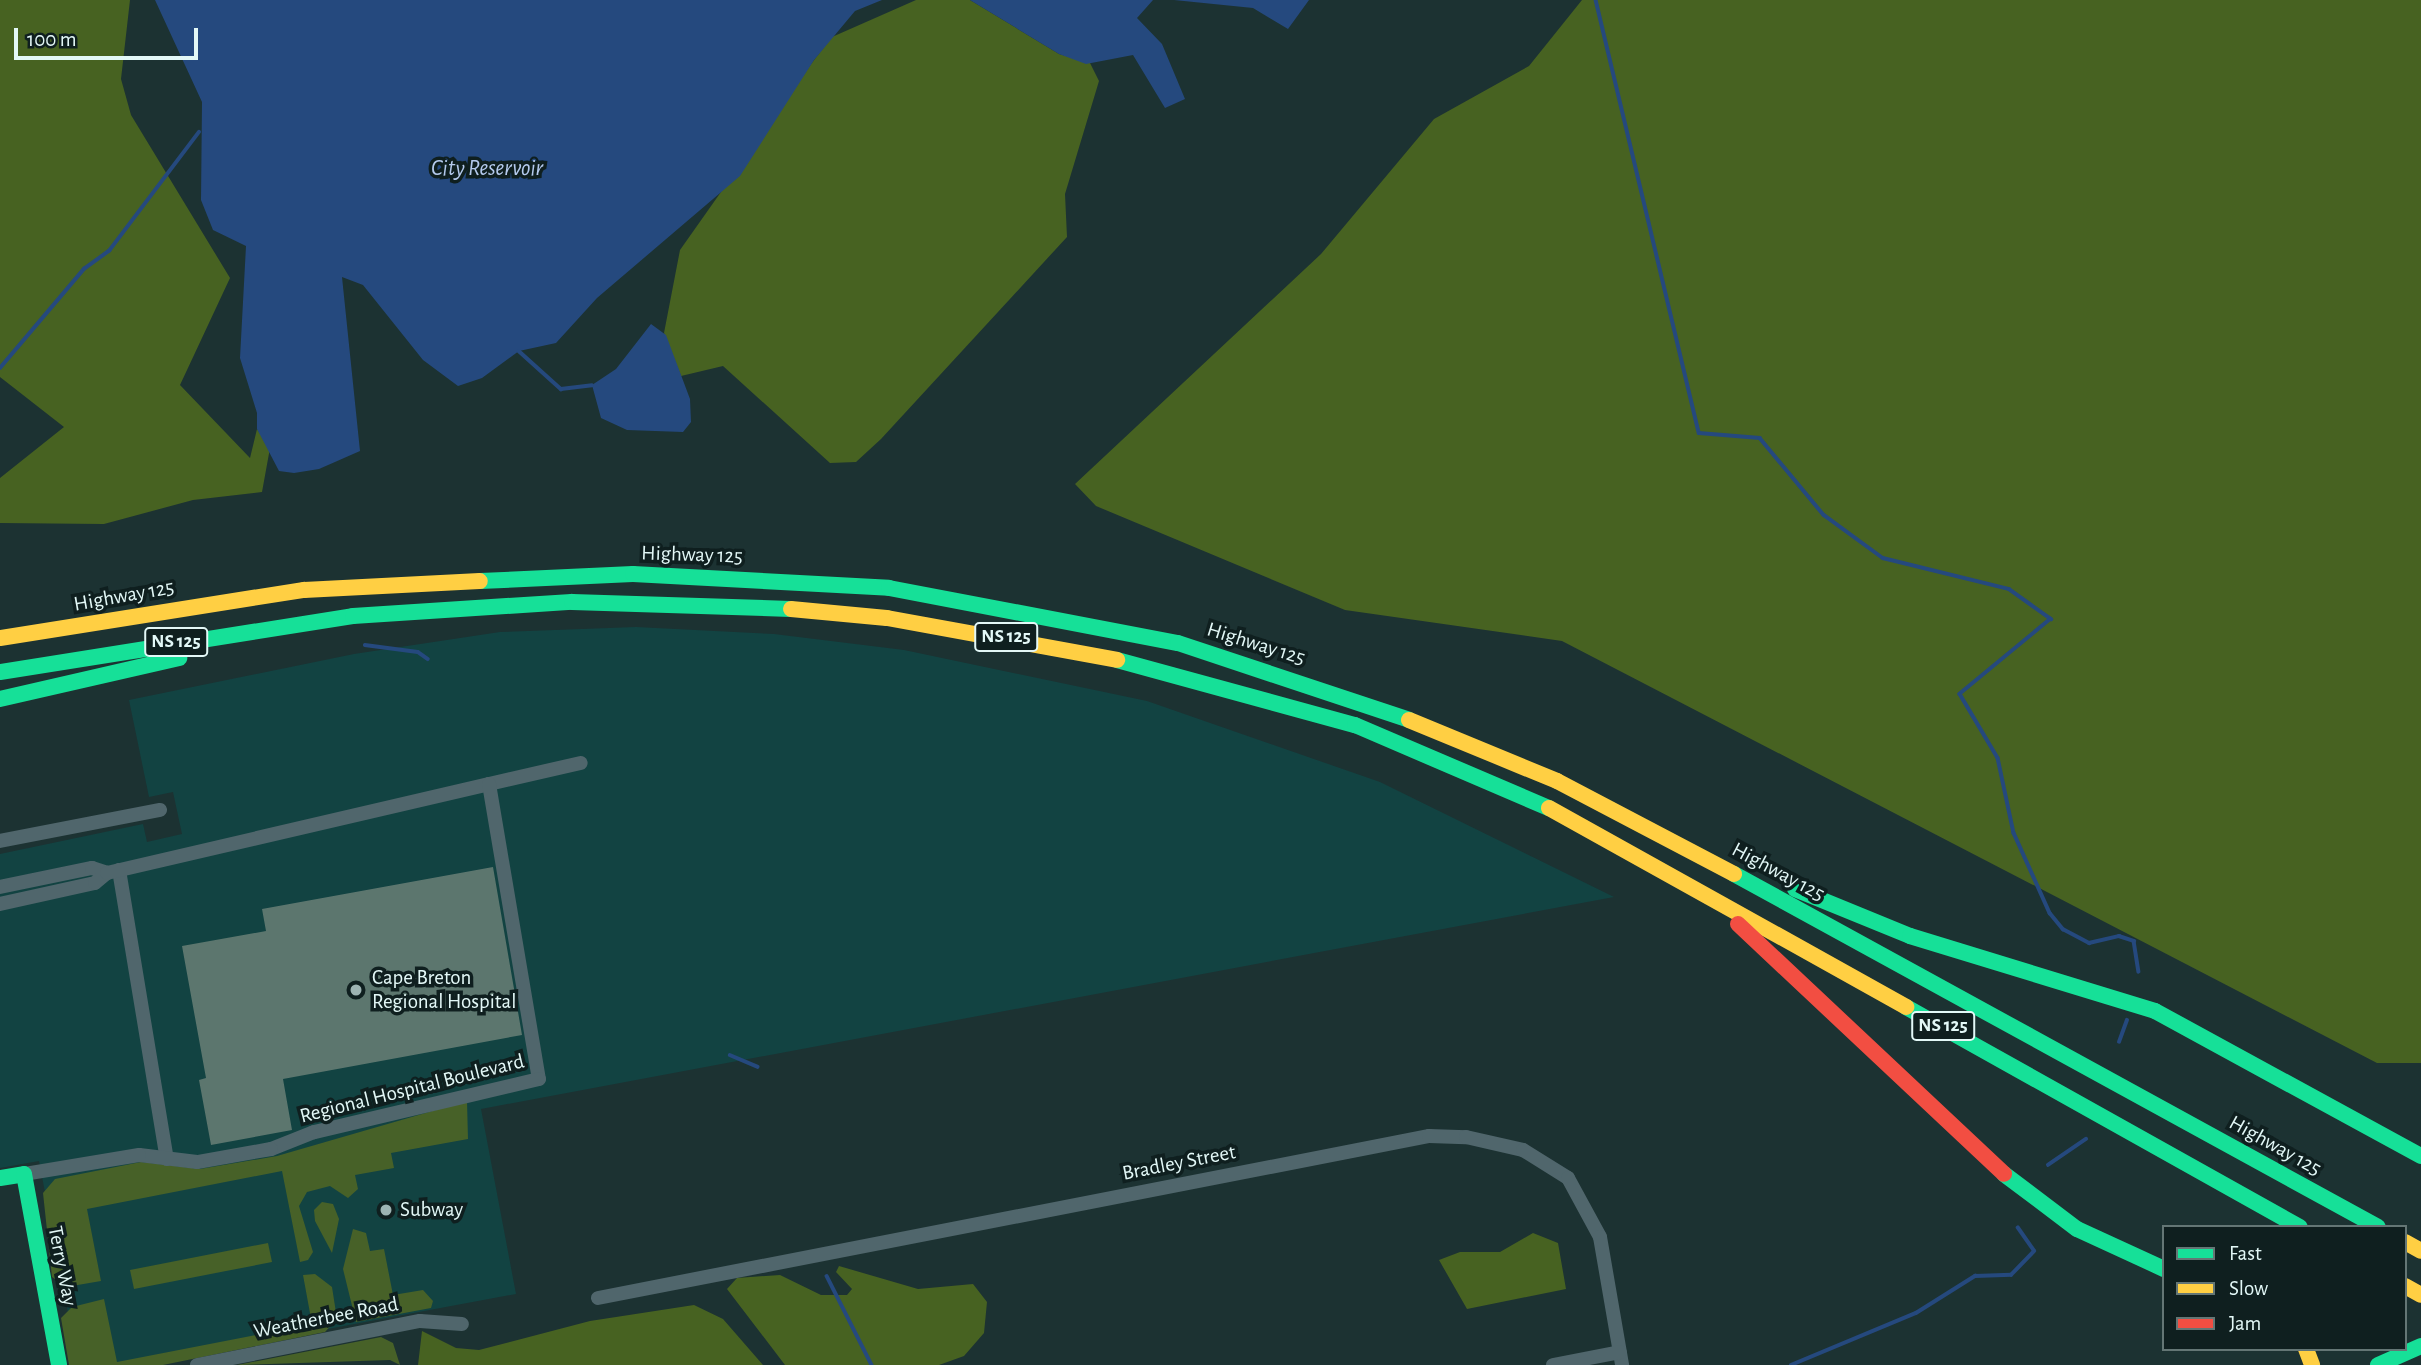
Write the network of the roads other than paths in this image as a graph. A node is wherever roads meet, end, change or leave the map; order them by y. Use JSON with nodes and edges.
{"nodes":[{"id":1,"x":174,"y":608,"type":"junction"},
{"id":2,"x":353,"y":616,"type":"junction"},
{"id":3,"x":0,"y":620,"type":"edge"},
{"id":4,"x":0,"y":638,"type":"edge"},
{"id":5,"x":0,"y":672,"type":"edge"},
{"id":6,"x":0,"y":699,"type":"edge"},
{"id":7,"x":581,"y":763,"type":"dead end"},
{"id":8,"x":489,"y":784,"type":"junction"},
{"id":9,"x":160,"y":810,"type":"dead end"},
{"id":10,"x":1645,"y":826,"type":"junction"},
{"id":11,"x":0,"y":841,"type":"edge"},
{"id":12,"x":1624,"y":846,"type":"junction"},
{"id":13,"x":113,"y":872,"type":"junction"},
{"id":14,"x":0,"y":887,"type":"edge"},
{"id":15,"x":0,"y":904,"type":"edge"},
{"id":16,"x":2421,"y":1156,"type":"edge"},
{"id":17,"x":167,"y":1159,"type":"junction"},
{"id":18,"x":24,"y":1174,"type":"junction"},
{"id":19,"x":0,"y":1178,"type":"edge"},
{"id":20,"x":2296,"y":1225,"type":"edge"},
{"id":21,"x":2374,"y":1225,"type":"edge"},
{"id":22,"x":2162,"y":1268,"type":"edge"},
{"id":23,"x":597,"y":1298,"type":"dead end"},
{"id":24,"x":462,"y":1324,"type":"dead end"},
{"id":25,"x":2421,"y":1346,"type":"edge"},
{"id":26,"x":1621,"y":1359,"type":"edge"},
{"id":27,"x":2421,"y":1359,"type":"edge"},
{"id":28,"x":59,"y":1365,"type":"edge"},
{"id":29,"x":197,"y":1365,"type":"edge"},
{"id":30,"x":1553,"y":1365,"type":"edge"},
{"id":31,"x":2378,"y":1365,"type":"edge"},
{"id":32,"x":2417,"y":1365,"type":"edge"}],
"edges":[{"from":1,"to":3,"type":"main road"},
{"from":1,"to":4,"type":"main road","name":"Highway 125","number":"NS 125"},
{"from":1,"to":10,"type":"main road","name":"Highway 125","number":"NS 125"},
{"from":2,"to":5,"type":"main road","number":"NS 125"},
{"from":2,"to":6,"type":"main road"},
{"from":2,"to":12,"type":"main road","number":"NS 125"},
{"from":7,"to":8,"type":"street"},
{"from":8,"to":13,"type":"street"},
{"from":8,"to":17,"type":"street","name":"Regional Hospital Boulevard"},
{"from":9,"to":11,"type":"street"},
{"from":10,"to":16,"type":"main road"},
{"from":10,"to":21,"type":"main road","name":"Highway 125","number":"NS 125"},
{"from":12,"to":20,"type":"main road","number":"NS 125"},
{"from":12,"to":22,"type":"main road"},
{"from":13,"to":14,"type":"street"},
{"from":13,"to":15,"type":"street"},
{"from":13,"to":17,"type":"street"},
{"from":17,"to":18,"type":"street","name":"Regional Hospital Boulevard"},
{"from":18,"to":19,"type":"main road"},
{"from":18,"to":28,"type":"main road","name":"Terry Way"},
{"from":23,"to":26,"type":"street","name":"Bradley Street"},
{"from":24,"to":29,"type":"street","name":"Weatherbee Road"},
{"from":25,"to":31,"type":"main road"},
{"from":26,"to":30,"type":"street"},
{"from":27,"to":32,"type":"main road"}]}
